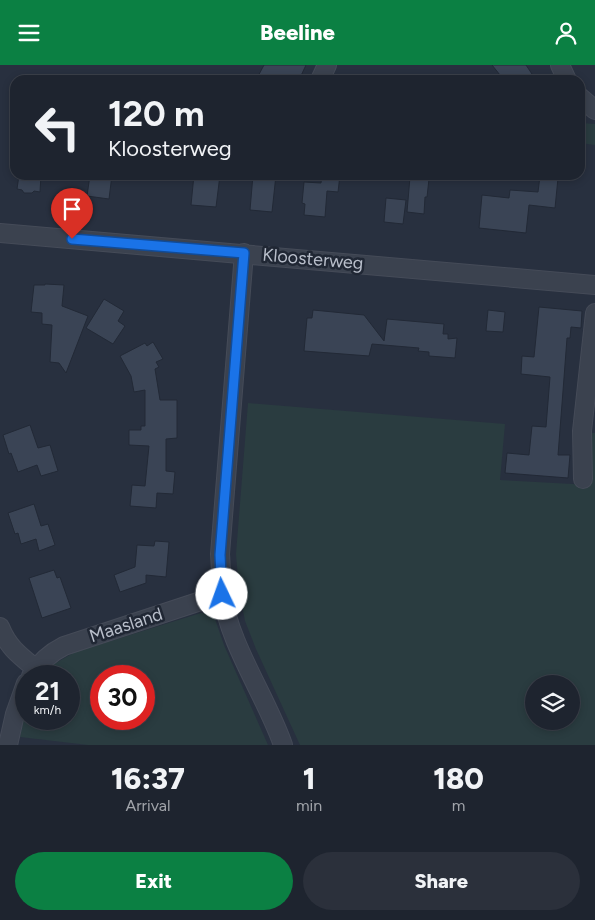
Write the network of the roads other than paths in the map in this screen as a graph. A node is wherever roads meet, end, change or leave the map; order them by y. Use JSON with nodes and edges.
{"nodes":[{"id":1,"x":585,"y":101,"type":"edge"},
{"id":2,"x":595,"y":110,"type":"edge"},
{"id":3,"x":0,"y":233,"type":"edge"},
{"id":4,"x":244,"y":253,"type":"junction"},
{"id":5,"x":595,"y":285,"type":"edge"},
{"id":6,"x":595,"y":313,"type":"edge"},
{"id":7,"x":583,"y":479,"type":"dead end"},
{"id":8,"x":222,"y":594,"type":"junction"},
{"id":9,"x":0,"y":627,"type":"edge"},
{"id":10,"x":26,"y":665,"type":"edge"},
{"id":11,"x":40,"y":665,"type":"edge"},
{"id":12,"x":15,"y":714,"type":"edge"},
{"id":13,"x":8,"y":745,"type":"edge"},
{"id":14,"x":283,"y":745,"type":"edge"}],
"edges":[{"from":1,"to":2,"type":"street"},
{"from":3,"to":4,"type":"street","name":"Kloosterweg"},
{"from":4,"to":5,"type":"street","name":"Kloosterweg"},
{"from":4,"to":8,"type":"street"},
{"from":6,"to":7,"type":"street"},
{"from":8,"to":11,"type":"street","name":"Maasland"},
{"from":8,"to":14,"type":"street"},
{"from":9,"to":10,"type":"street","name":"Maasland"},
{"from":12,"to":13,"type":"street"}]}
